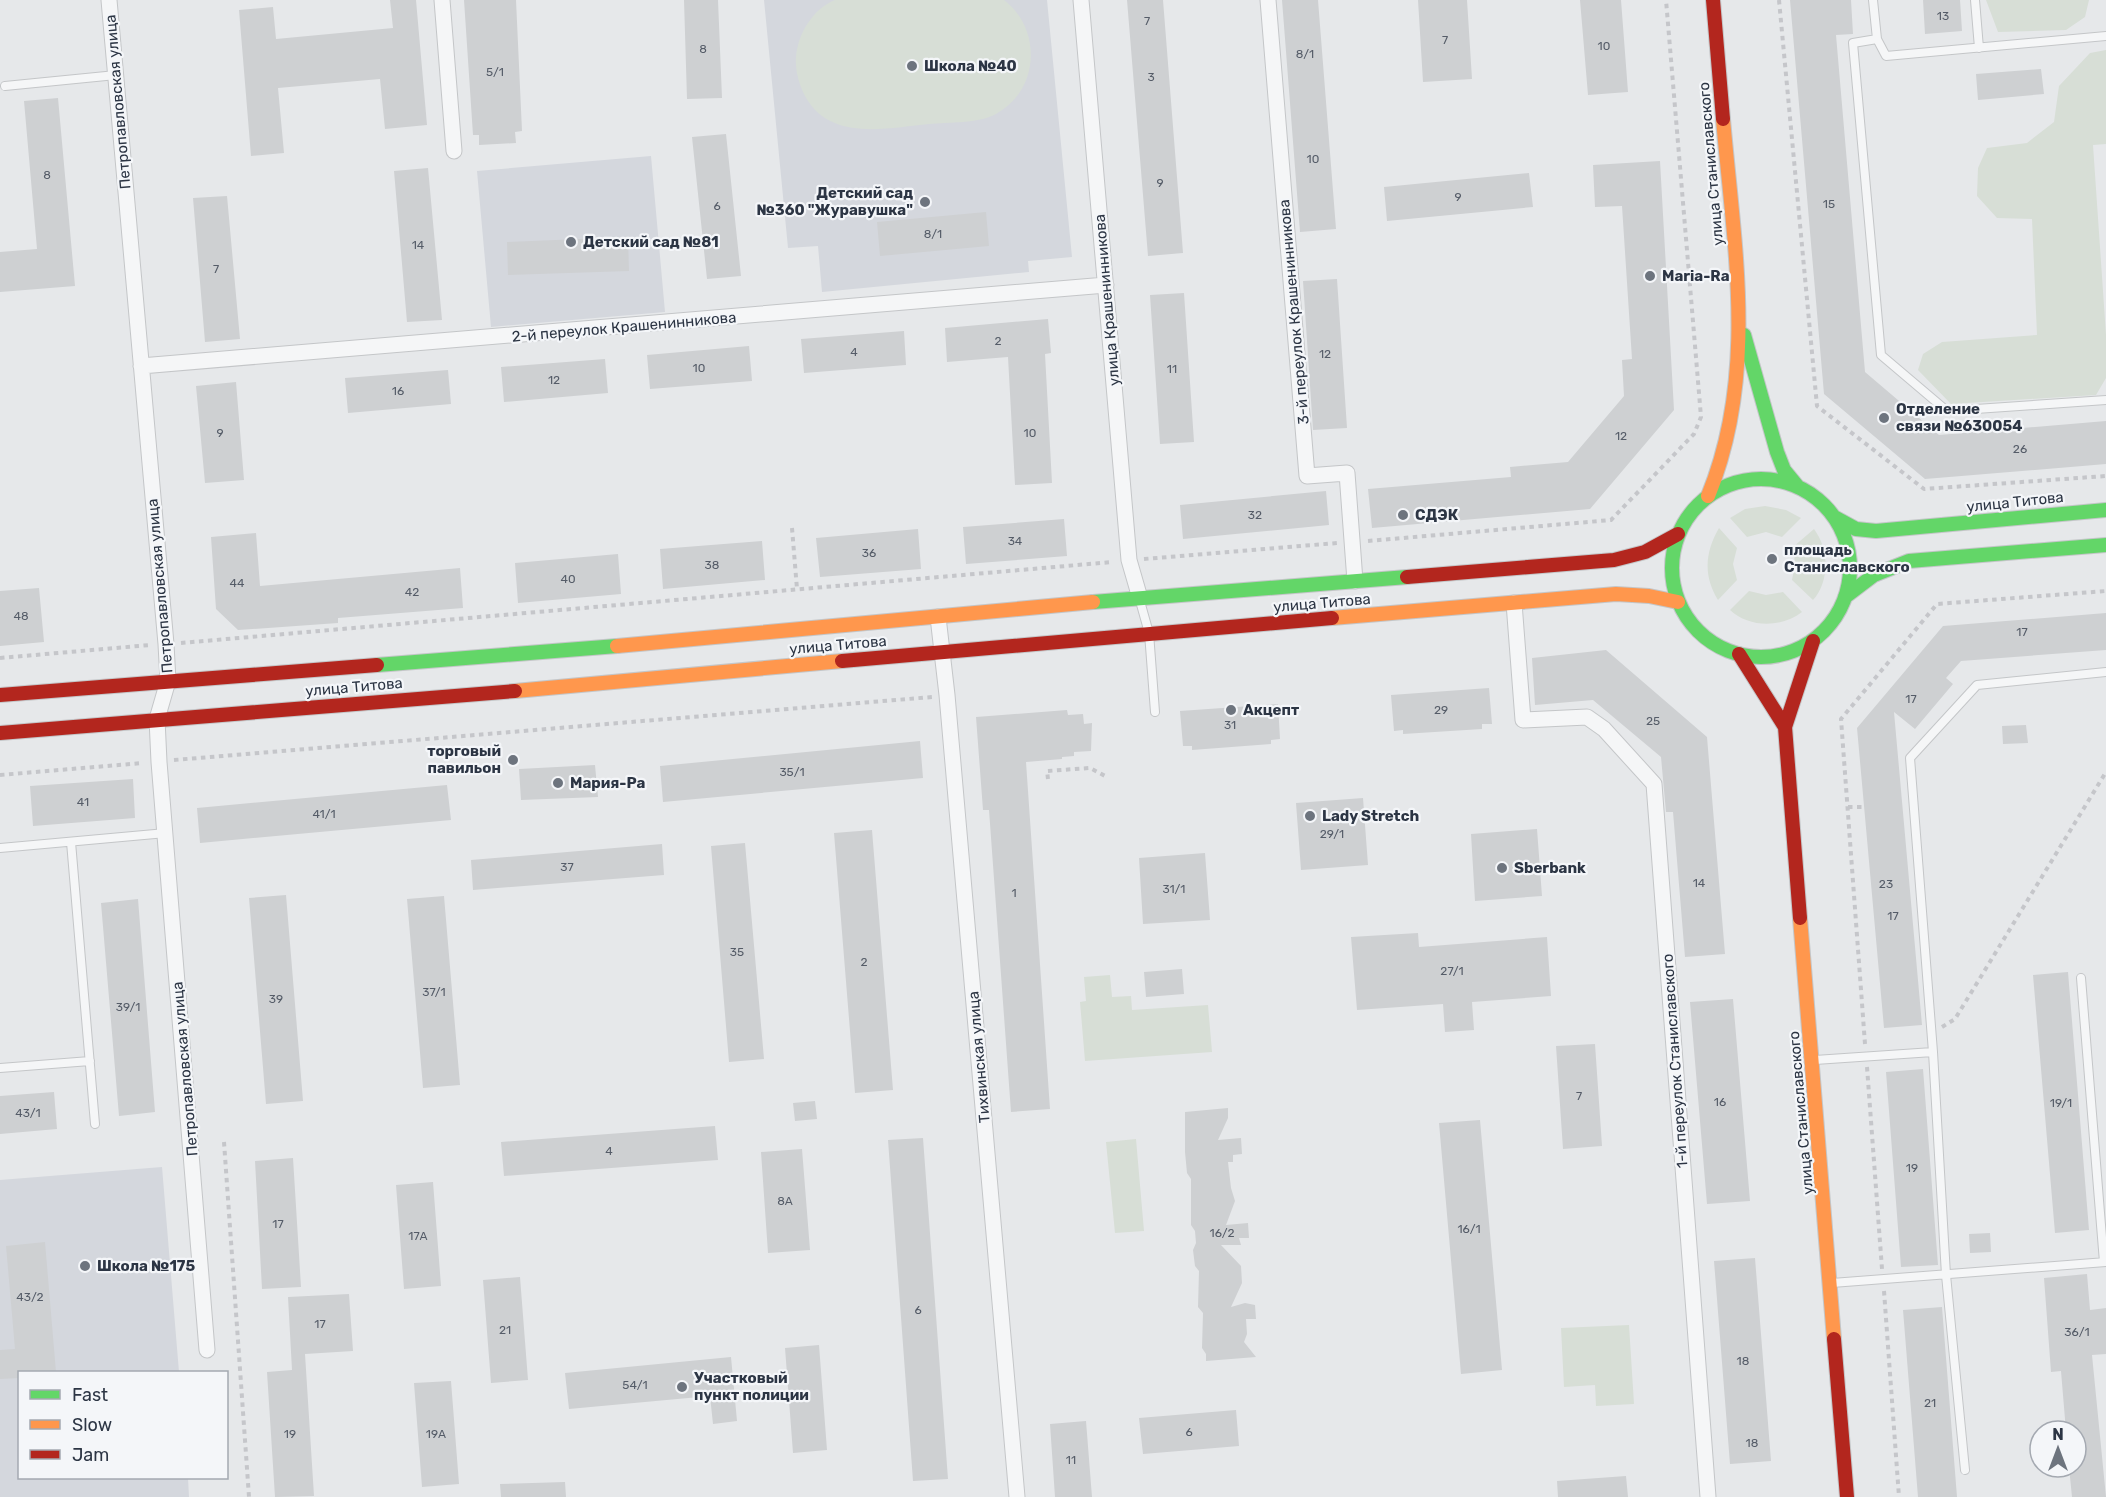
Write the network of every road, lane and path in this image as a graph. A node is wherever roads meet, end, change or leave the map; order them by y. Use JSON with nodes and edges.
{"nodes":[{"id":1,"x":109,"y":0,"type":"edge"},
{"id":2,"x":442,"y":0,"type":"edge"},
{"id":3,"x":1081,"y":0,"type":"edge"},
{"id":4,"x":1268,"y":0,"type":"edge"},
{"id":5,"x":1666,"y":0,"type":"edge"},
{"id":6,"x":1713,"y":0,"type":"edge"},
{"id":7,"x":1873,"y":0,"type":"edge"},
{"id":8,"x":1975,"y":0,"type":"edge"},
{"id":9,"x":2106,"y":36,"type":"edge"},
{"id":10,"x":1877,"y":39,"type":"junction"},
{"id":11,"x":1979,"y":48,"type":"junction"},
{"id":12,"x":116,"y":75,"type":"junction"},
{"id":13,"x":5,"y":86,"type":"dead end"},
{"id":14,"x":454,"y":151,"type":"dead end"},
{"id":15,"x":1106,"y":285,"type":"junction"},
{"id":16,"x":1741,"y":325,"type":"junction"},
{"id":17,"x":141,"y":366,"type":"junction"},
{"id":18,"x":2106,"y":400,"type":"edge"},
{"id":19,"x":1798,"y":487,"type":"junction"},
{"id":20,"x":1708,"y":496,"type":"junction"},
{"id":21,"x":2106,"y":510,"type":"edge"},
{"id":22,"x":1834,"y":517,"type":"junction"},
{"id":23,"x":792,"y":528,"type":"dead end"},
{"id":24,"x":1678,"y":534,"type":"junction"},
{"id":25,"x":1351,"y":542,"type":"junction"},
{"id":26,"x":2106,"y":545,"type":"edge"},
{"id":27,"x":1129,"y":560,"type":"junction"},
{"id":28,"x":1355,"y":581,"type":"junction"},
{"id":29,"x":797,"y":589,"type":"junction"},
{"id":30,"x":2106,"y":591,"type":"edge"},
{"id":31,"x":1845,"y":597,"type":"junction"},
{"id":32,"x":1140,"y":598,"type":"junction"},
{"id":33,"x":1678,"y":602,"type":"junction"},
{"id":34,"x":1514,"y":603,"type":"junction"},
{"id":35,"x":938,"y":617,"type":"junction"},
{"id":36,"x":1149,"y":633,"type":"junction"},
{"id":37,"x":1813,"y":641,"type":"junction"},
{"id":38,"x":166,"y":644,"type":"junction"},
{"id":39,"x":942,"y":651,"type":"junction"},
{"id":40,"x":1739,"y":654,"type":"junction"},
{"id":41,"x":0,"y":658,"type":"edge"},
{"id":42,"x":2106,"y":672,"type":"edge"},
{"id":43,"x":168,"y":681,"type":"junction"},
{"id":44,"x":0,"y":695,"type":"edge"},
{"id":45,"x":932,"y":696,"type":"dead end"},
{"id":46,"x":1155,"y":712,"type":"dead end"},
{"id":47,"x":157,"y":719,"type":"junction"},
{"id":48,"x":1785,"y":727,"type":"junction"},
{"id":49,"x":0,"y":733,"type":"edge"},
{"id":50,"x":159,"y":762,"type":"junction"},
{"id":51,"x":2106,"y":772,"type":"edge"},
{"id":52,"x":0,"y":775,"type":"edge"},
{"id":53,"x":1107,"y":777,"type":"dead end"},
{"id":54,"x":1048,"y":780,"type":"dead end"},
{"id":55,"x":1848,"y":807,"type":"junction"},
{"id":56,"x":1864,"y":807,"type":"dead end"},
{"id":57,"x":166,"y":833,"type":"junction"},
{"id":58,"x":71,"y":842,"type":"junction"},
{"id":59,"x":0,"y":848,"type":"edge"},
{"id":60,"x":2081,"y":978,"type":"dead end"},
{"id":61,"x":1932,"y":1034,"type":"junction"},
{"id":62,"x":1933,"y":1052,"type":"junction"},
{"id":63,"x":1866,"y":1057,"type":"junction"},
{"id":64,"x":1813,"y":1060,"type":"junction"},
{"id":65,"x":90,"y":1061,"type":"junction"},
{"id":66,"x":0,"y":1068,"type":"edge"},
{"id":67,"x":96,"y":1124,"type":"dead end"},
{"id":68,"x":224,"y":1142,"type":"dead end"},
{"id":69,"x":2105,"y":1262,"type":"edge"},
{"id":70,"x":1946,"y":1275,"type":"junction"},
{"id":71,"x":1883,"y":1280,"type":"junction"},
{"id":72,"x":1831,"y":1284,"type":"junction"},
{"id":73,"x":207,"y":1350,"type":"dead end"},
{"id":74,"x":1965,"y":1470,"type":"dead end"},
{"id":75,"x":249,"y":1497,"type":"edge"},
{"id":76,"x":1017,"y":1497,"type":"edge"},
{"id":77,"x":1708,"y":1497,"type":"edge"},
{"id":78,"x":1847,"y":1497,"type":"edge"},
{"id":79,"x":1899,"y":1497,"type":"edge"}],
"edges":[{"from":1,"to":12,"type":"street","name":"Петропавловская улица"},
{"from":2,"to":14,"type":"street"},
{"from":3,"to":15,"type":"street","name":"улица Крашенинникова"},
{"from":4,"to":25,"type":"street","name":"3-й переулок Крашенинникова"},
{"from":5,"to":25,"type":"path"},
{"from":6,"to":16,"type":"main road","name":"улица Станиславского"},
{"from":7,"to":10,"type":"lane"},
{"from":8,"to":11,"type":"lane"},
{"from":9,"to":11,"type":"lane"},
{"from":10,"to":11,"type":"lane"},
{"from":10,"to":18,"type":"lane"},
{"from":12,"to":13,"type":"lane"},
{"from":12,"to":17,"type":"street","name":"Петропавловская улица"},
{"from":15,"to":17,"type":"street","name":"2-й переулок Крашенинникова"},
{"from":15,"to":27,"type":"street","name":"улица Крашенинникова"},
{"from":16,"to":19,"type":"main road"},
{"from":16,"to":20,"type":"main road"},
{"from":17,"to":38,"type":"street","name":"Петропавловская улица"},
{"from":19,"to":20,"type":"main road"},
{"from":19,"to":22,"type":"main road"},
{"from":20,"to":24,"type":"main road"},
{"from":21,"to":22,"type":"main road","name":"улица Титова"},
{"from":22,"to":31,"type":"main road"},
{"from":23,"to":29,"type":"path"},
{"from":24,"to":28,"type":"main road","name":"улица Титова"},
{"from":24,"to":33,"type":"main road"},
{"from":25,"to":27,"type":"path"},
{"from":25,"to":28,"type":"street","name":"3-й переулок Крашенинникова"},
{"from":26,"to":31,"type":"main road"},
{"from":27,"to":29,"type":"path"},
{"from":27,"to":32,"type":"street","name":"улица Крашенинникова"},
{"from":28,"to":32,"type":"main road","name":"улица Титова"},
{"from":29,"to":38,"type":"path"},
{"from":30,"to":55,"type":"path"},
{"from":31,"to":37,"type":"main road"},
{"from":32,"to":35,"type":"main road","name":"улица Титова"},
{"from":32,"to":36,"type":"lane"},
{"from":33,"to":34,"type":"main road","name":"улица Титова"},
{"from":33,"to":40,"type":"main road"},
{"from":34,"to":36,"type":"main road","name":"улица Титова"},
{"from":34,"to":77,"type":"street","name":"1-й переулок Станиславского"},
{"from":35,"to":39,"type":"street","name":"Тихвинская улица"},
{"from":35,"to":43,"type":"main road","name":"улица Титова"},
{"from":36,"to":39,"type":"main road","name":"улица Титова"},
{"from":36,"to":46,"type":"lane"},
{"from":37,"to":40,"type":"main road"},
{"from":37,"to":48,"type":"main road"},
{"from":38,"to":41,"type":"path"},
{"from":38,"to":43,"type":"street","name":"Петропавловская улица"},
{"from":39,"to":47,"type":"main road","name":"улица Титова"},
{"from":39,"to":76,"type":"street","name":"Тихвинская улица"},
{"from":40,"to":48,"type":"main road"},
{"from":42,"to":61,"type":"lane"},
{"from":43,"to":44,"type":"main road","name":"улица Титова"},
{"from":43,"to":47,"type":"street","name":"Петропавловская улица"},
{"from":45,"to":50,"type":"path"},
{"from":47,"to":49,"type":"main road","name":"улица Титова"},
{"from":47,"to":50,"type":"street","name":"Петропавловская улица"},
{"from":48,"to":64,"type":"main road","name":"улица Станиславского"},
{"from":50,"to":52,"type":"path"},
{"from":50,"to":57,"type":"street","name":"Петропавловская улица"},
{"from":51,"to":61,"type":"path"},
{"from":53,"to":54,"type":"path"},
{"from":55,"to":56,"type":"path"},
{"from":55,"to":63,"type":"path"},
{"from":57,"to":58,"type":"lane"},
{"from":57,"to":73,"type":"street","name":"Петропавловская улица"},
{"from":58,"to":59,"type":"lane"},
{"from":58,"to":65,"type":"lane"},
{"from":60,"to":69,"type":"lane"},
{"from":61,"to":62,"type":"lane"},
{"from":62,"to":63,"type":"lane"},
{"from":62,"to":70,"type":"lane"},
{"from":63,"to":64,"type":"lane"},
{"from":63,"to":71,"type":"path"},
{"from":64,"to":72,"type":"main road","name":"улица Станиславского"},
{"from":65,"to":66,"type":"lane"},
{"from":65,"to":67,"type":"lane"},
{"from":68,"to":75,"type":"path"},
{"from":69,"to":70,"type":"lane"},
{"from":70,"to":71,"type":"lane"},
{"from":70,"to":74,"type":"lane"},
{"from":71,"to":72,"type":"lane"},
{"from":71,"to":79,"type":"path"},
{"from":72,"to":78,"type":"main road","name":"улица Станиславского"}]}
